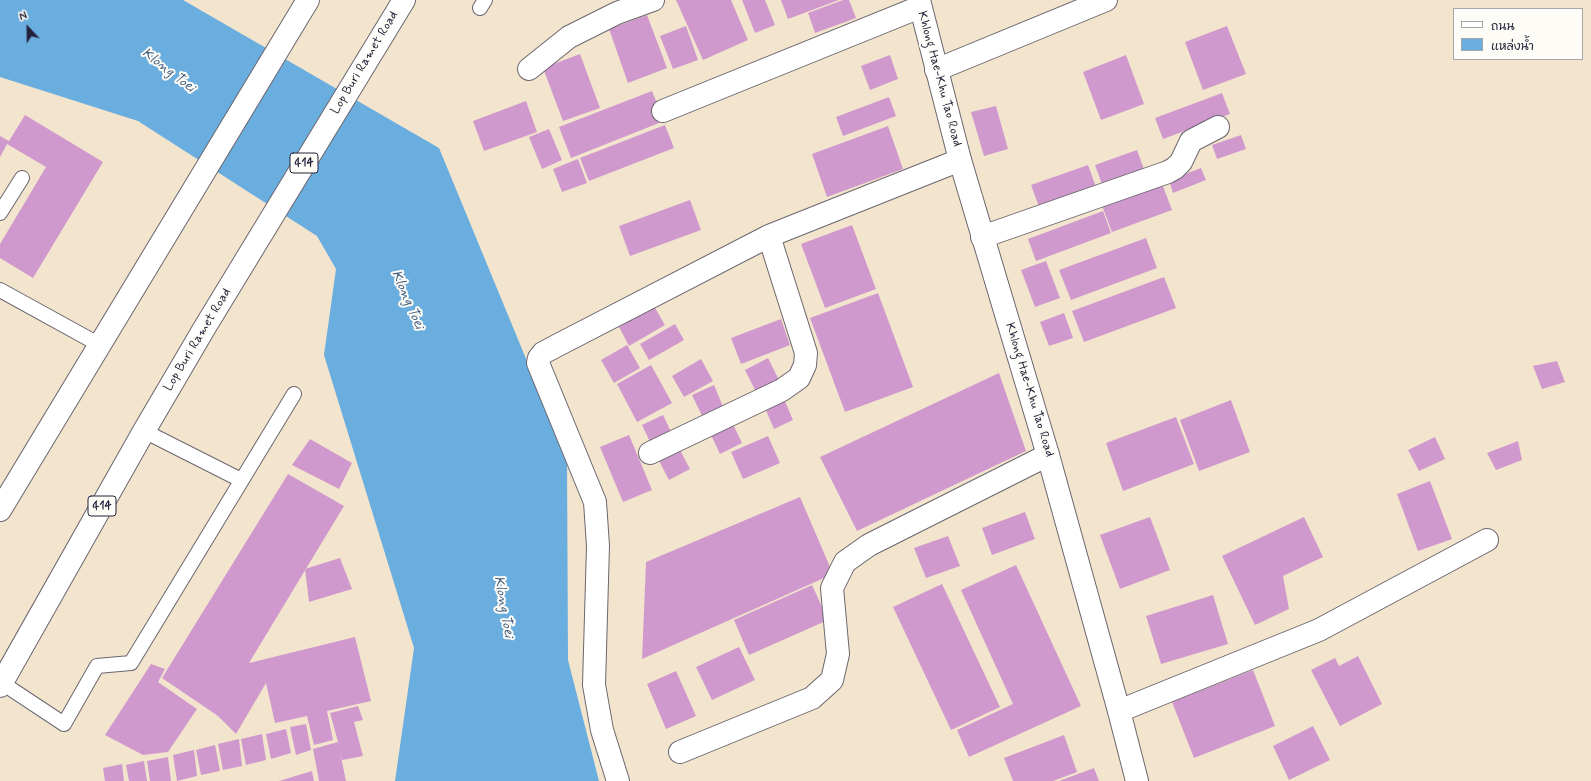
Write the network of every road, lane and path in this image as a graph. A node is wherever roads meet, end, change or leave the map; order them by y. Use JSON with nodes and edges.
{"nodes":[{"id":1,"x":308,"y":0,"type":"edge"},
{"id":2,"x":404,"y":0,"type":"edge"},
{"id":3,"x":653,"y":0,"type":"edge"},
{"id":4,"x":1106,"y":0,"type":"edge"},
{"id":5,"x":919,"y":4,"type":"edge"},
{"id":6,"x":529,"y":69,"type":"dead end"},
{"id":7,"x":936,"y":70,"type":"junction"},
{"id":8,"x":663,"y":112,"type":"dead end"},
{"id":9,"x":1218,"y":127,"type":"dead end"},
{"id":10,"x":960,"y":160,"type":"junction"},
{"id":11,"x":22,"y":178,"type":"dead end"},
{"id":12,"x":0,"y":213,"type":"edge"},
{"id":13,"x":769,"y":236,"type":"junction"},
{"id":14,"x":982,"y":237,"type":"junction"},
{"id":15,"x":0,"y":290,"type":"edge"},
{"id":16,"x":100,"y":345,"type":"junction"},
{"id":17,"x":294,"y":394,"type":"dead end"},
{"id":18,"x":144,"y":430,"type":"junction"},
{"id":19,"x":650,"y":453,"type":"dead end"},
{"id":20,"x":1048,"y":455,"type":"junction"},
{"id":21,"x":241,"y":480,"type":"junction"},
{"id":22,"x":0,"y":510,"type":"edge"},
{"id":23,"x":1487,"y":540,"type":"dead end"},
{"id":24,"x":1,"y":684,"type":"edge"},
{"id":25,"x":1119,"y":711,"type":"junction"},
{"id":26,"x":680,"y":752,"type":"dead end"},
{"id":27,"x":618,"y":781,"type":"edge"},
{"id":28,"x":1137,"y":781,"type":"edge"}],
"edges":[{"from":1,"to":16,"type":"street"},
{"from":2,"to":18,"type":"street","name":"Lop Buri Ramet Road","number":"414"},
{"from":3,"to":6,"type":"street"},
{"from":4,"to":7,"type":"street"},
{"from":5,"to":7,"type":"street","name":"Khlong Hae-Khu Tao Road"},
{"from":5,"to":8,"type":"street"},
{"from":7,"to":10,"type":"street","name":"Khlong Hae-Khu Tao Road"},
{"from":9,"to":14,"type":"street"},
{"from":10,"to":13,"type":"street"},
{"from":10,"to":14,"type":"street","name":"Khlong Hae-Khu Tao Road"},
{"from":11,"to":12,"type":"lane"},
{"from":13,"to":19,"type":"street"},
{"from":13,"to":27,"type":"street"},
{"from":14,"to":20,"type":"street","name":"Khlong Hae-Khu Tao Road"},
{"from":15,"to":16,"type":"lane"},
{"from":16,"to":22,"type":"street"},
{"from":17,"to":21,"type":"lane"},
{"from":18,"to":21,"type":"lane"},
{"from":18,"to":24,"type":"street","name":"Lop Buri Ramet Road","number":"414"},
{"from":20,"to":25,"type":"street","name":"Khlong Hae-Khu Tao Road"},
{"from":20,"to":26,"type":"street"},
{"from":21,"to":24,"type":"lane"},
{"from":23,"to":25,"type":"street"},
{"from":25,"to":28,"type":"street","name":"Khlong Hae-Khu Tao Road"}]}
